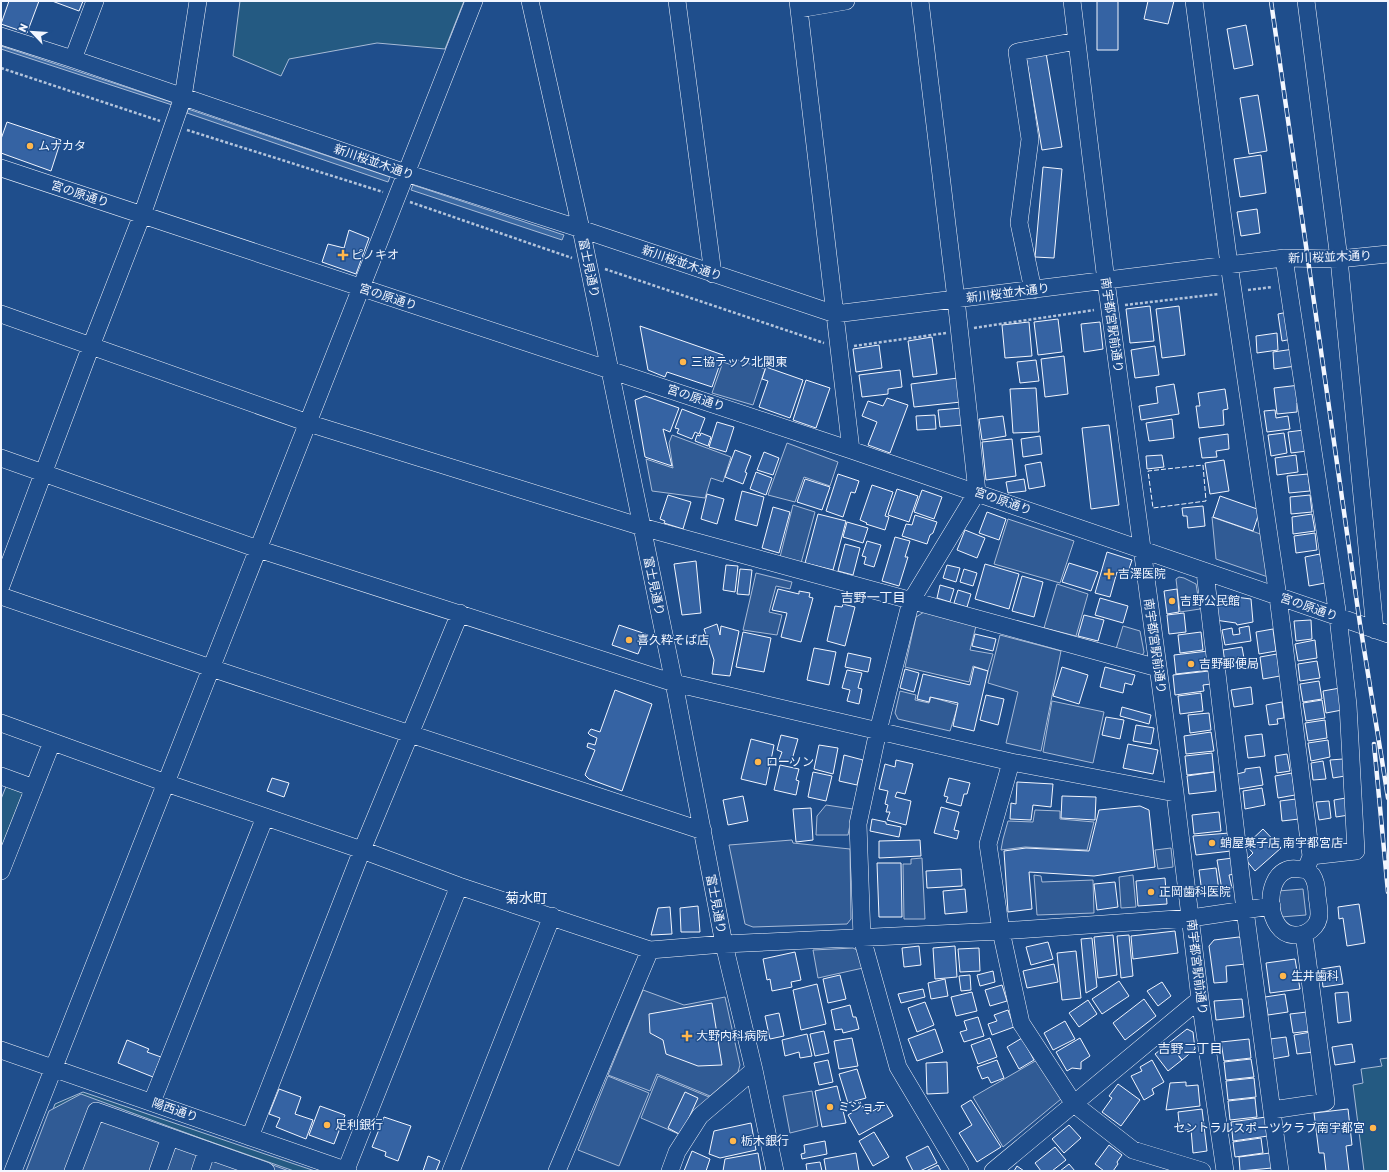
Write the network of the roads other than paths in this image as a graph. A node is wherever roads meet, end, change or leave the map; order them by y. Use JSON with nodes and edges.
{"nodes":[{"id":1,"x":95,"y":1,"type":"edge"},
{"id":2,"x":198,"y":1,"type":"edge"},
{"id":3,"x":474,"y":1,"type":"edge"},
{"id":4,"x":530,"y":1,"type":"edge"},
{"id":5,"x":677,"y":1,"type":"edge"},
{"id":6,"x":846,"y":1,"type":"edge"},
{"id":7,"x":920,"y":1,"type":"edge"},
{"id":8,"x":1072,"y":1,"type":"edge"},
{"id":9,"x":1194,"y":1,"type":"edge"},
{"id":10,"x":1306,"y":1,"type":"edge"},
{"id":11,"x":798,"y":5,"type":"edge"},
{"id":12,"x":1,"y":36,"type":"edge"},
{"id":13,"x":1077,"y":41,"type":"junction"},
{"id":14,"x":72,"y":59,"type":"junction"},
{"id":15,"x":183,"y":97,"type":"junction"},
{"id":16,"x":1,"y":168,"type":"edge"},
{"id":17,"x":406,"y":173,"type":"junction"},
{"id":18,"x":142,"y":215,"type":"junction"},
{"id":19,"x":581,"y":229,"type":"junction"},
{"id":20,"x":1388,"y":254,"type":"edge"},
{"id":21,"x":1284,"y":258,"type":"junction"},
{"id":22,"x":1338,"y":259,"type":"junction"},
{"id":23,"x":1229,"y":264,"type":"junction"},
{"id":24,"x":713,"y":274,"type":"junction"},
{"id":25,"x":1106,"y":281,"type":"junction"},
{"id":26,"x":361,"y":288,"type":"junction"},
{"id":27,"x":1033,"y":290,"type":"junction"},
{"id":28,"x":956,"y":299,"type":"junction"},
{"id":29,"x":1,"y":314,"type":"edge"},
{"id":30,"x":835,"y":314,"type":"junction"},
{"id":31,"x":91,"y":346,"type":"junction"},
{"id":32,"x":609,"y":370,"type":"junction"},
{"id":33,"x":308,"y":423,"type":"junction"},
{"id":34,"x":851,"y":450,"type":"junction"},
{"id":35,"x":1,"y":458,"type":"edge"},
{"id":36,"x":44,"y":473,"type":"junction"},
{"id":37,"x":977,"y":492,"type":"junction"},
{"id":38,"x":642,"y":528,"type":"junction"},
{"id":39,"x":258,"y":549,"type":"junction"},
{"id":40,"x":1142,"y":550,"type":"junction"},
{"id":41,"x":1205,"y":572,"type":"junction"},
{"id":42,"x":1,"y":586,"type":"edge"},
{"id":43,"x":1,"y":596,"type":"edge"},
{"id":44,"x":1278,"y":597,"type":"junction"},
{"id":45,"x":911,"y":601,"type":"junction"},
{"id":46,"x":460,"y":614,"type":"junction"},
{"id":47,"x":1338,"y":618,"type":"junction"},
{"id":48,"x":1382,"y":632,"type":"edge"},
{"id":49,"x":211,"y":668,"type":"junction"},
{"id":50,"x":1158,"y":668,"type":"junction"},
{"id":51,"x":674,"y":683,"type":"junction"},
{"id":52,"x":1,"y":723,"type":"edge"},
{"id":53,"x":878,"y":731,"type":"junction"},
{"id":54,"x":410,"y":733,"type":"junction"},
{"id":55,"x":52,"y":742,"type":"junction"},
{"id":56,"x":1011,"y":762,"type":"junction"},
{"id":57,"x":2,"y":780,"type":"edge"},
{"id":58,"x":166,"y":783,"type":"junction"},
{"id":59,"x":34,"y":788,"type":"junction"},
{"id":60,"x":1175,"y":793,"type":"junction"},
{"id":61,"x":265,"y":817,"type":"junction"},
{"id":62,"x":702,"y":831,"type":"junction"},
{"id":63,"x":362,"y":850,"type":"junction"},
{"id":64,"x":1308,"y":863,"type":"junction"},
{"id":65,"x":1,"y":871,"type":"edge"},
{"id":66,"x":459,"y":886,"type":"junction"},
{"id":67,"x":1272,"y":906,"type":"junction"},
{"id":68,"x":1245,"y":910,"type":"junction"},
{"id":69,"x":552,"y":916,"type":"junction"},
{"id":70,"x":1191,"y":918,"type":"junction"},
{"id":71,"x":1001,"y":931,"type":"junction"},
{"id":72,"x":1304,"y":934,"type":"junction"},
{"id":73,"x":862,"y":938,"type":"junction"},
{"id":74,"x":724,"y":944,"type":"junction"},
{"id":75,"x":650,"y":950,"type":"junction"},
{"id":76,"x":1200,"y":999,"type":"junction"},
{"id":77,"x":1,"y":1050,"type":"edge"},
{"id":78,"x":53,"y":1068,"type":"junction"},
{"id":79,"x":754,"y":1070,"type":"junction"},
{"id":80,"x":152,"y":1102,"type":"junction"},
{"id":81,"x":1074,"y":1104,"type":"junction"},
{"id":82,"x":1272,"y":1110,"type":"junction"},
{"id":83,"x":170,"y":1137,"type":"junction"},
{"id":84,"x":250,"y":1137,"type":"junction"},
{"id":85,"x":207,"y":1150,"type":"junction"},
{"id":86,"x":13,"y":1171,"type":"edge"},
{"id":87,"x":73,"y":1171,"type":"edge"},
{"id":88,"x":158,"y":1171,"type":"edge"},
{"id":89,"x":200,"y":1171,"type":"edge"},
{"id":90,"x":266,"y":1171,"type":"edge"},
{"id":91,"x":347,"y":1171,"type":"edge"},
{"id":92,"x":451,"y":1171,"type":"edge"},
{"id":93,"x":557,"y":1171,"type":"edge"},
{"id":94,"x":670,"y":1171,"type":"edge"},
{"id":95,"x":775,"y":1171,"type":"edge"},
{"id":96,"x":960,"y":1171,"type":"edge"},
{"id":97,"x":993,"y":1171,"type":"edge"},
{"id":98,"x":1202,"y":1171,"type":"edge"},
{"id":99,"x":1225,"y":1171,"type":"edge"},
{"id":100,"x":1280,"y":1171,"type":"edge"}],
"edges":[{"from":1,"to":14,"type":"street"},
{"from":2,"to":15,"type":"street"},
{"from":3,"to":17,"type":"street"},
{"from":4,"to":19,"type":"street","name":"富士見通り"},
{"from":5,"to":24,"type":"street"},
{"from":6,"to":11,"type":"street"},
{"from":7,"to":28,"type":"street"},
{"from":8,"to":13,"type":"street","name":"南宇都宮駅前通り"},
{"from":9,"to":23,"type":"street"},
{"from":10,"to":22,"type":"street"},
{"from":11,"to":30,"type":"street"},
{"from":12,"to":14,"type":"street","name":"新川桜並木通り"},
{"from":13,"to":25,"type":"street","name":"南宇都宮駅前通り"},
{"from":13,"to":27,"type":"street"},
{"from":14,"to":15,"type":"street","name":"新川桜並木通り"},
{"from":15,"to":17,"type":"street","name":"新川桜並木通り"},
{"from":15,"to":18,"type":"street"},
{"from":16,"to":18,"type":"street","name":"宮の原通り"},
{"from":17,"to":19,"type":"street","name":"新川桜並木通り"},
{"from":17,"to":26,"type":"street"},
{"from":18,"to":26,"type":"street","name":"宮の原通り"},
{"from":18,"to":31,"type":"street"},
{"from":19,"to":24,"type":"street","name":"新川桜並木通り"},
{"from":19,"to":32,"type":"street","name":"富士見通り"},
{"from":20,"to":22,"type":"street","name":"新川桜並木通り"},
{"from":21,"to":22,"type":"street","name":"新川桜並木通り"},
{"from":21,"to":23,"type":"street","name":"新川桜並木通り"},
{"from":21,"to":47,"type":"street"},
{"from":22,"to":48,"type":"street"},
{"from":23,"to":25,"type":"street","name":"新川桜並木通り"},
{"from":23,"to":44,"type":"street"},
{"from":24,"to":30,"type":"street","name":"新川桜並木通り"},
{"from":25,"to":27,"type":"street","name":"新川桜並木通り"},
{"from":25,"to":40,"type":"street","name":"南宇都宮駅前通り"},
{"from":26,"to":32,"type":"street","name":"宮の原通り"},
{"from":26,"to":33,"type":"street"},
{"from":27,"to":28,"type":"street","name":"新川桜並木通り"},
{"from":28,"to":30,"type":"street","name":"新川桜並木通り"},
{"from":28,"to":37,"type":"street"},
{"from":29,"to":31,"type":"street"},
{"from":30,"to":34,"type":"street"},
{"from":31,"to":33,"type":"street"},
{"from":31,"to":36,"type":"street"},
{"from":32,"to":34,"type":"street","name":"宮の原通り"},
{"from":32,"to":38,"type":"street","name":"富士見通り"},
{"from":33,"to":38,"type":"street"},
{"from":33,"to":39,"type":"street"},
{"from":34,"to":37,"type":"street","name":"宮の原通り"},
{"from":35,"to":36,"type":"street"},
{"from":36,"to":39,"type":"street"},
{"from":36,"to":42,"type":"street"},
{"from":37,"to":40,"type":"street","name":"宮の原通り"},
{"from":37,"to":45,"type":"street"},
{"from":38,"to":45,"type":"street"},
{"from":38,"to":51,"type":"street","name":"富士見通り"},
{"from":39,"to":46,"type":"street"},
{"from":39,"to":49,"type":"street"},
{"from":40,"to":41,"type":"street","name":"宮の原通り"},
{"from":40,"to":50,"type":"street","name":"南宇都宮駅前通り"},
{"from":41,"to":44,"type":"street","name":"宮の原通り"},
{"from":41,"to":68,"type":"street"},
{"from":43,"to":49,"type":"street"},
{"from":44,"to":47,"type":"street","name":"宮の原通り"},
{"from":44,"to":64,"type":"street"},
{"from":45,"to":50,"type":"street"},
{"from":45,"to":53,"type":"street"},
{"from":46,"to":51,"type":"street"},
{"from":46,"to":54,"type":"street"},
{"from":47,"to":48,"type":"street","name":"宮の原通り"},
{"from":47,"to":64,"type":"street"},
{"from":49,"to":54,"type":"street"},
{"from":49,"to":58,"type":"street"},
{"from":50,"to":60,"type":"street","name":"南宇都宮駅前通り"},
{"from":51,"to":53,"type":"street"},
{"from":51,"to":62,"type":"street","name":"富士見通り"},
{"from":52,"to":55,"type":"street"},
{"from":53,"to":56,"type":"street"},
{"from":53,"to":73,"type":"street"},
{"from":54,"to":62,"type":"street"},
{"from":54,"to":63,"type":"street"},
{"from":55,"to":58,"type":"street"},
{"from":55,"to":59,"type":"street"},
{"from":56,"to":60,"type":"street"},
{"from":56,"to":71,"type":"street"},
{"from":57,"to":59,"type":"street"},
{"from":58,"to":61,"type":"street"},
{"from":58,"to":78,"type":"street"},
{"from":59,"to":65,"type":"street"},
{"from":60,"to":70,"type":"street","name":"南宇都宮駅前通り"},
{"from":61,"to":63,"type":"street"},
{"from":61,"to":80,"type":"street"},
{"from":62,"to":74,"type":"street","name":"富士見通り"},
{"from":63,"to":66,"type":"street"},
{"from":63,"to":84,"type":"street"},
{"from":64,"to":67,"type":"street"},
{"from":64,"to":72,"type":"street"},
{"from":66,"to":69,"type":"street"},
{"from":66,"to":91,"type":"street"},
{"from":67,"to":68,"type":"street"},
{"from":67,"to":72,"type":"street"},
{"from":68,"to":70,"type":"street"},
{"from":68,"to":82,"type":"street"},
{"from":69,"to":75,"type":"street"},
{"from":69,"to":92,"type":"street"},
{"from":70,"to":71,"type":"street"},
{"from":70,"to":76,"type":"street","name":"南宇都宮駅前通り"},
{"from":71,"to":73,"type":"street"},
{"from":71,"to":81,"type":"street"},
{"from":72,"to":82,"type":"street"},
{"from":73,"to":74,"type":"street"},
{"from":73,"to":96,"type":"street"},
{"from":74,"to":75,"type":"street"},
{"from":74,"to":79,"type":"street","name":"富士見通り"},
{"from":75,"to":93,"type":"street"},
{"from":76,"to":81,"type":"street"},
{"from":76,"to":99,"type":"street","name":"南宇都宮駅前通り"},
{"from":77,"to":78,"type":"street","name":"陽西通り"},
{"from":78,"to":80,"type":"street","name":"陽西通り"},
{"from":78,"to":86,"type":"street"},
{"from":79,"to":94,"type":"street"},
{"from":79,"to":95,"type":"street","name":"富士見通り"},
{"from":80,"to":84,"type":"street","name":"陽西通り"},
{"from":81,"to":97,"type":"street"},
{"from":81,"to":98,"type":"street"},
{"from":82,"to":100,"type":"street"},
{"from":83,"to":85,"type":"street"},
{"from":83,"to":87,"type":"street"},
{"from":83,"to":88,"type":"street"},
{"from":84,"to":91,"type":"street","name":"陽西通り"},
{"from":85,"to":89,"type":"street"},
{"from":85,"to":90,"type":"street"}]}
